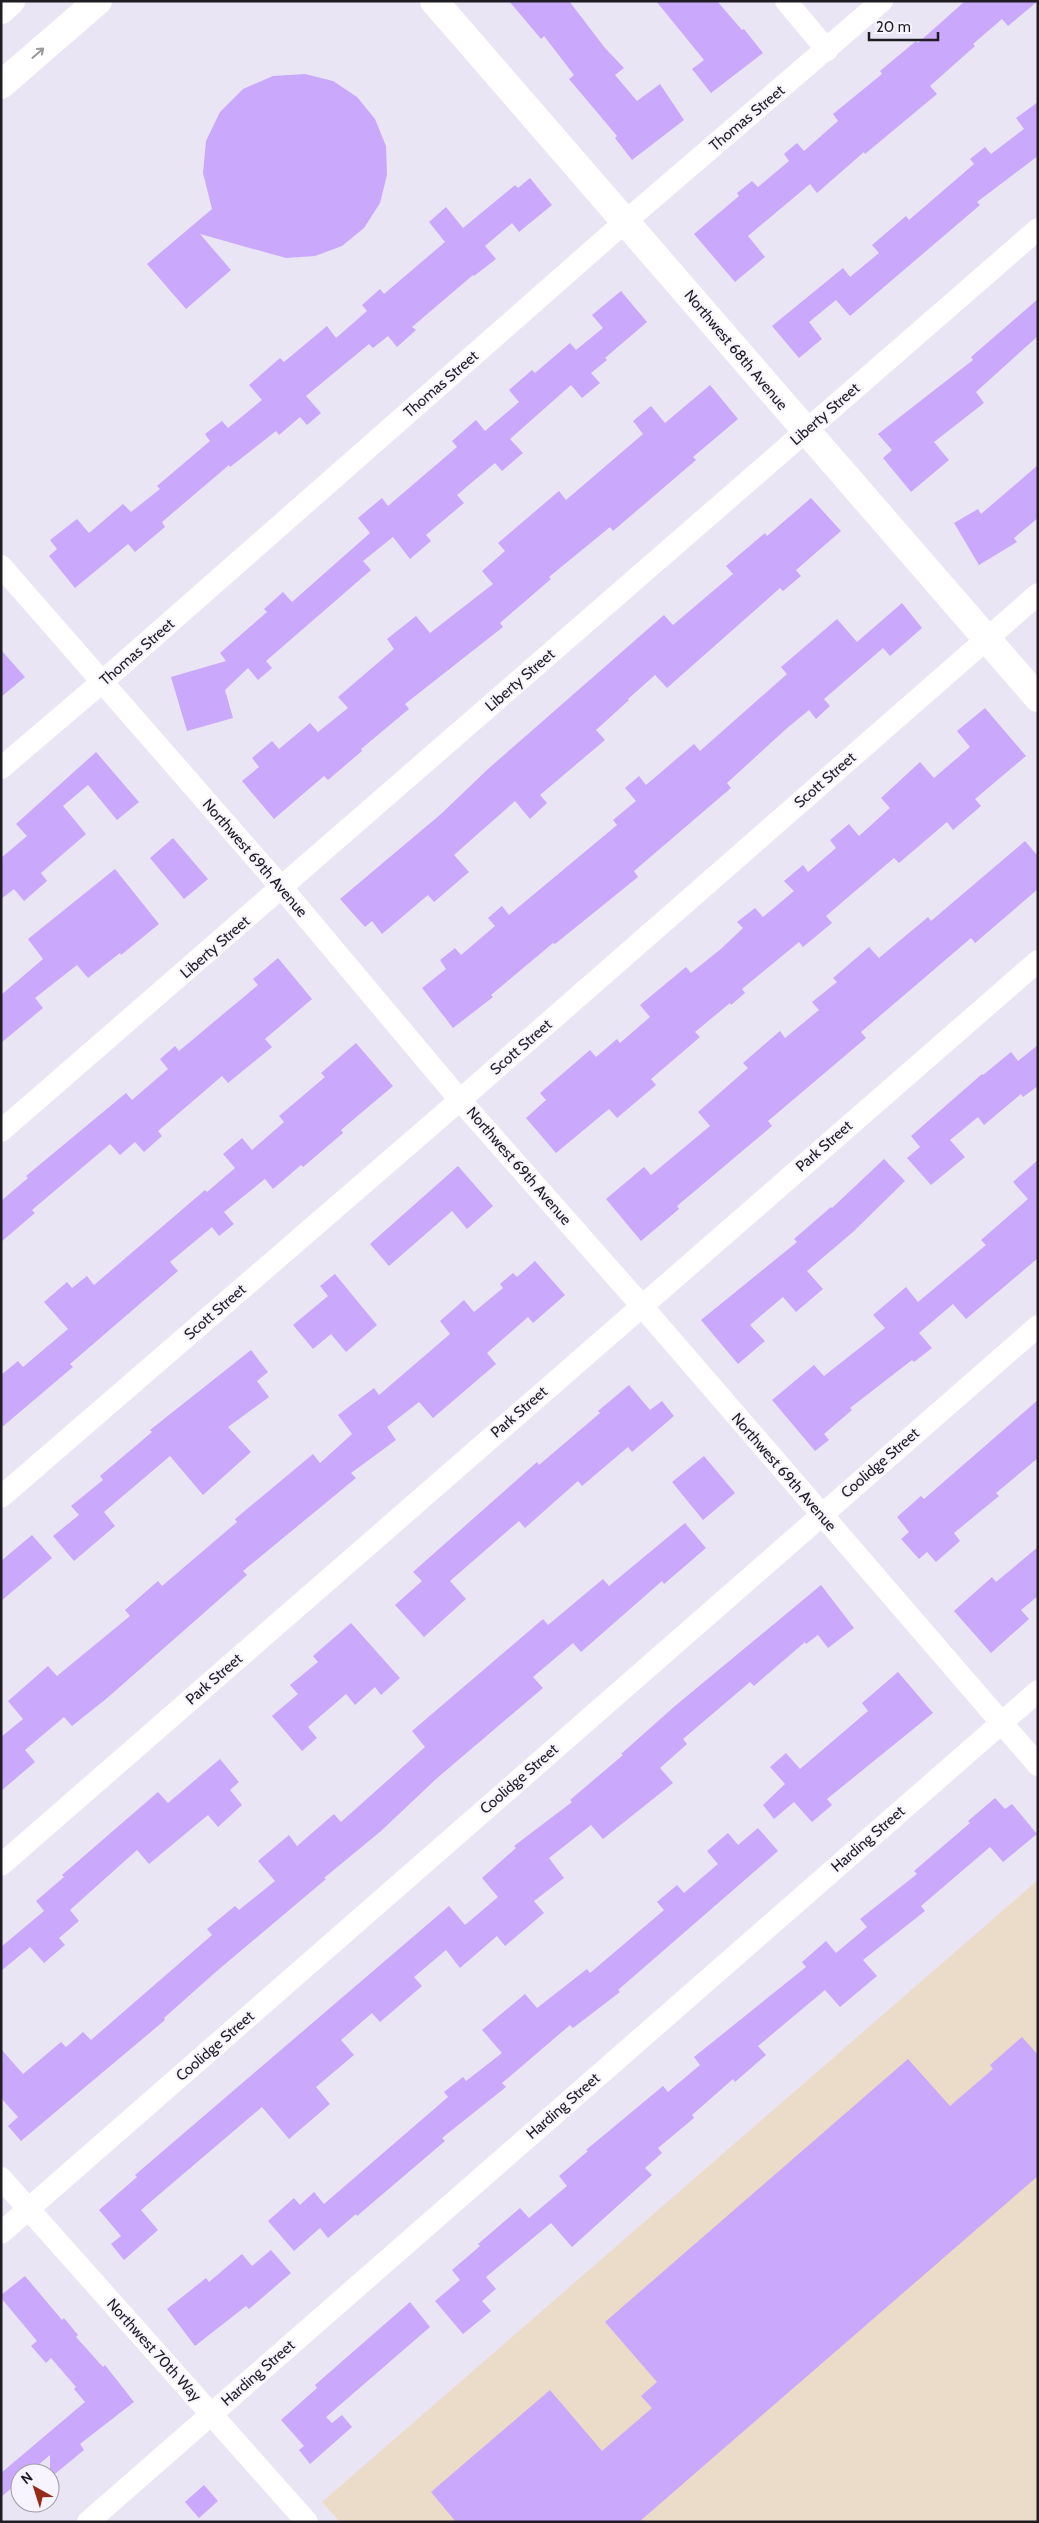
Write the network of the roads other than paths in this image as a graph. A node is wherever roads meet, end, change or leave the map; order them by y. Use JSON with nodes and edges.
{"nodes":[{"id":1,"x":11,"y":1,"type":"edge"},
{"id":2,"x":98,"y":1,"type":"edge"},
{"id":3,"x":434,"y":1,"type":"edge"},
{"id":4,"x":786,"y":1,"type":"edge"},
{"id":5,"x":882,"y":1,"type":"edge"},
{"id":6,"x":1,"y":10,"type":"edge"},
{"id":7,"x":827,"y":50,"type":"junction"},
{"id":8,"x":1,"y":85,"type":"edge"},
{"id":9,"x":626,"y":221,"type":"junction"},
{"id":10,"x":1038,"y":229,"type":"edge"},
{"id":11,"x":804,"y":431,"type":"junction"},
{"id":12,"x":1,"y":566,"type":"edge"},
{"id":13,"x":1038,"y":594,"type":"edge"},
{"id":14,"x":985,"y":640,"type":"junction"},
{"id":15,"x":102,"y":682,"type":"junction"},
{"id":16,"x":1038,"y":698,"type":"edge"},
{"id":17,"x":1,"y":768,"type":"edge"},
{"id":18,"x":282,"y":888,"type":"junction"},
{"id":19,"x":1038,"y":961,"type":"edge"},
{"id":20,"x":460,"y":1100,"type":"junction"},
{"id":21,"x":1,"y":1131,"type":"edge"},
{"id":22,"x":641,"y":1305,"type":"junction"},
{"id":23,"x":1038,"y":1326,"type":"edge"},
{"id":24,"x":1,"y":1497,"type":"edge"},
{"id":25,"x":821,"y":1515,"type":"junction"},
{"id":26,"x":1038,"y":1691,"type":"edge"},
{"id":27,"x":1001,"y":1722,"type":"junction"},
{"id":28,"x":1038,"y":1765,"type":"edge"},
{"id":29,"x":1,"y":1865,"type":"edge"},
{"id":30,"x":1,"y":2178,"type":"edge"},
{"id":31,"x":29,"y":2209,"type":"junction"},
{"id":32,"x":1,"y":2233,"type":"edge"},
{"id":33,"x":211,"y":2414,"type":"junction"},
{"id":34,"x":88,"y":2522,"type":"edge"},
{"id":35,"x":307,"y":2522,"type":"edge"}],
"edges":[{"from":1,"to":6,"type":"street"},
{"from":8,"to":2,"type":"street","one_way":true},
{"from":3,"to":9,"type":"street","name":"Northwest 68th Avenue"},
{"from":4,"to":7,"type":"street"},
{"from":5,"to":7,"type":"street","name":"Thomas Street"},
{"from":7,"to":9,"type":"street","name":"Thomas Street"},
{"from":9,"to":11,"type":"street","name":"Northwest 68th Avenue"},
{"from":9,"to":15,"type":"street","name":"Thomas Street"},
{"from":10,"to":11,"type":"street","name":"Liberty Street"},
{"from":11,"to":14,"type":"street","name":"Northwest 68th Avenue"},
{"from":11,"to":18,"type":"street","name":"Liberty Street"},
{"from":12,"to":15,"type":"street","name":"Northwest 69th Avenue"},
{"from":13,"to":14,"type":"street","name":"Scott Street"},
{"from":14,"to":16,"type":"street","name":"Northwest 68th Avenue"},
{"from":14,"to":20,"type":"street","name":"Scott Street"},
{"from":15,"to":17,"type":"street","name":"Thomas Street"},
{"from":15,"to":18,"type":"street","name":"Northwest 69th Avenue"},
{"from":18,"to":20,"type":"street","name":"Northwest 69th Avenue"},
{"from":18,"to":21,"type":"street","name":"Liberty Street"},
{"from":19,"to":22,"type":"street","name":"Park Street"},
{"from":20,"to":22,"type":"street","name":"Northwest 69th Avenue"},
{"from":20,"to":24,"type":"street","name":"Scott Street"},
{"from":22,"to":25,"type":"street","name":"Northwest 69th Avenue"},
{"from":22,"to":29,"type":"street","name":"Park Street"},
{"from":23,"to":25,"type":"street","name":"Coolidge Street"},
{"from":25,"to":27,"type":"street","name":"Northwest 69th Avenue"},
{"from":25,"to":31,"type":"street","name":"Coolidge Street"},
{"from":26,"to":27,"type":"street","name":"Harding Street"},
{"from":27,"to":28,"type":"street","name":"Northwest 69th Avenue"},
{"from":27,"to":33,"type":"street","name":"Harding Street"},
{"from":30,"to":31,"type":"street","name":"Northwest 70th Way"},
{"from":31,"to":32,"type":"street","name":"Coolidge Street"},
{"from":31,"to":33,"type":"street","name":"Northwest 70th Way"},
{"from":33,"to":34,"type":"street","name":"Harding Street"},
{"from":33,"to":35,"type":"street","name":"Northwest 70th Way"}]}
